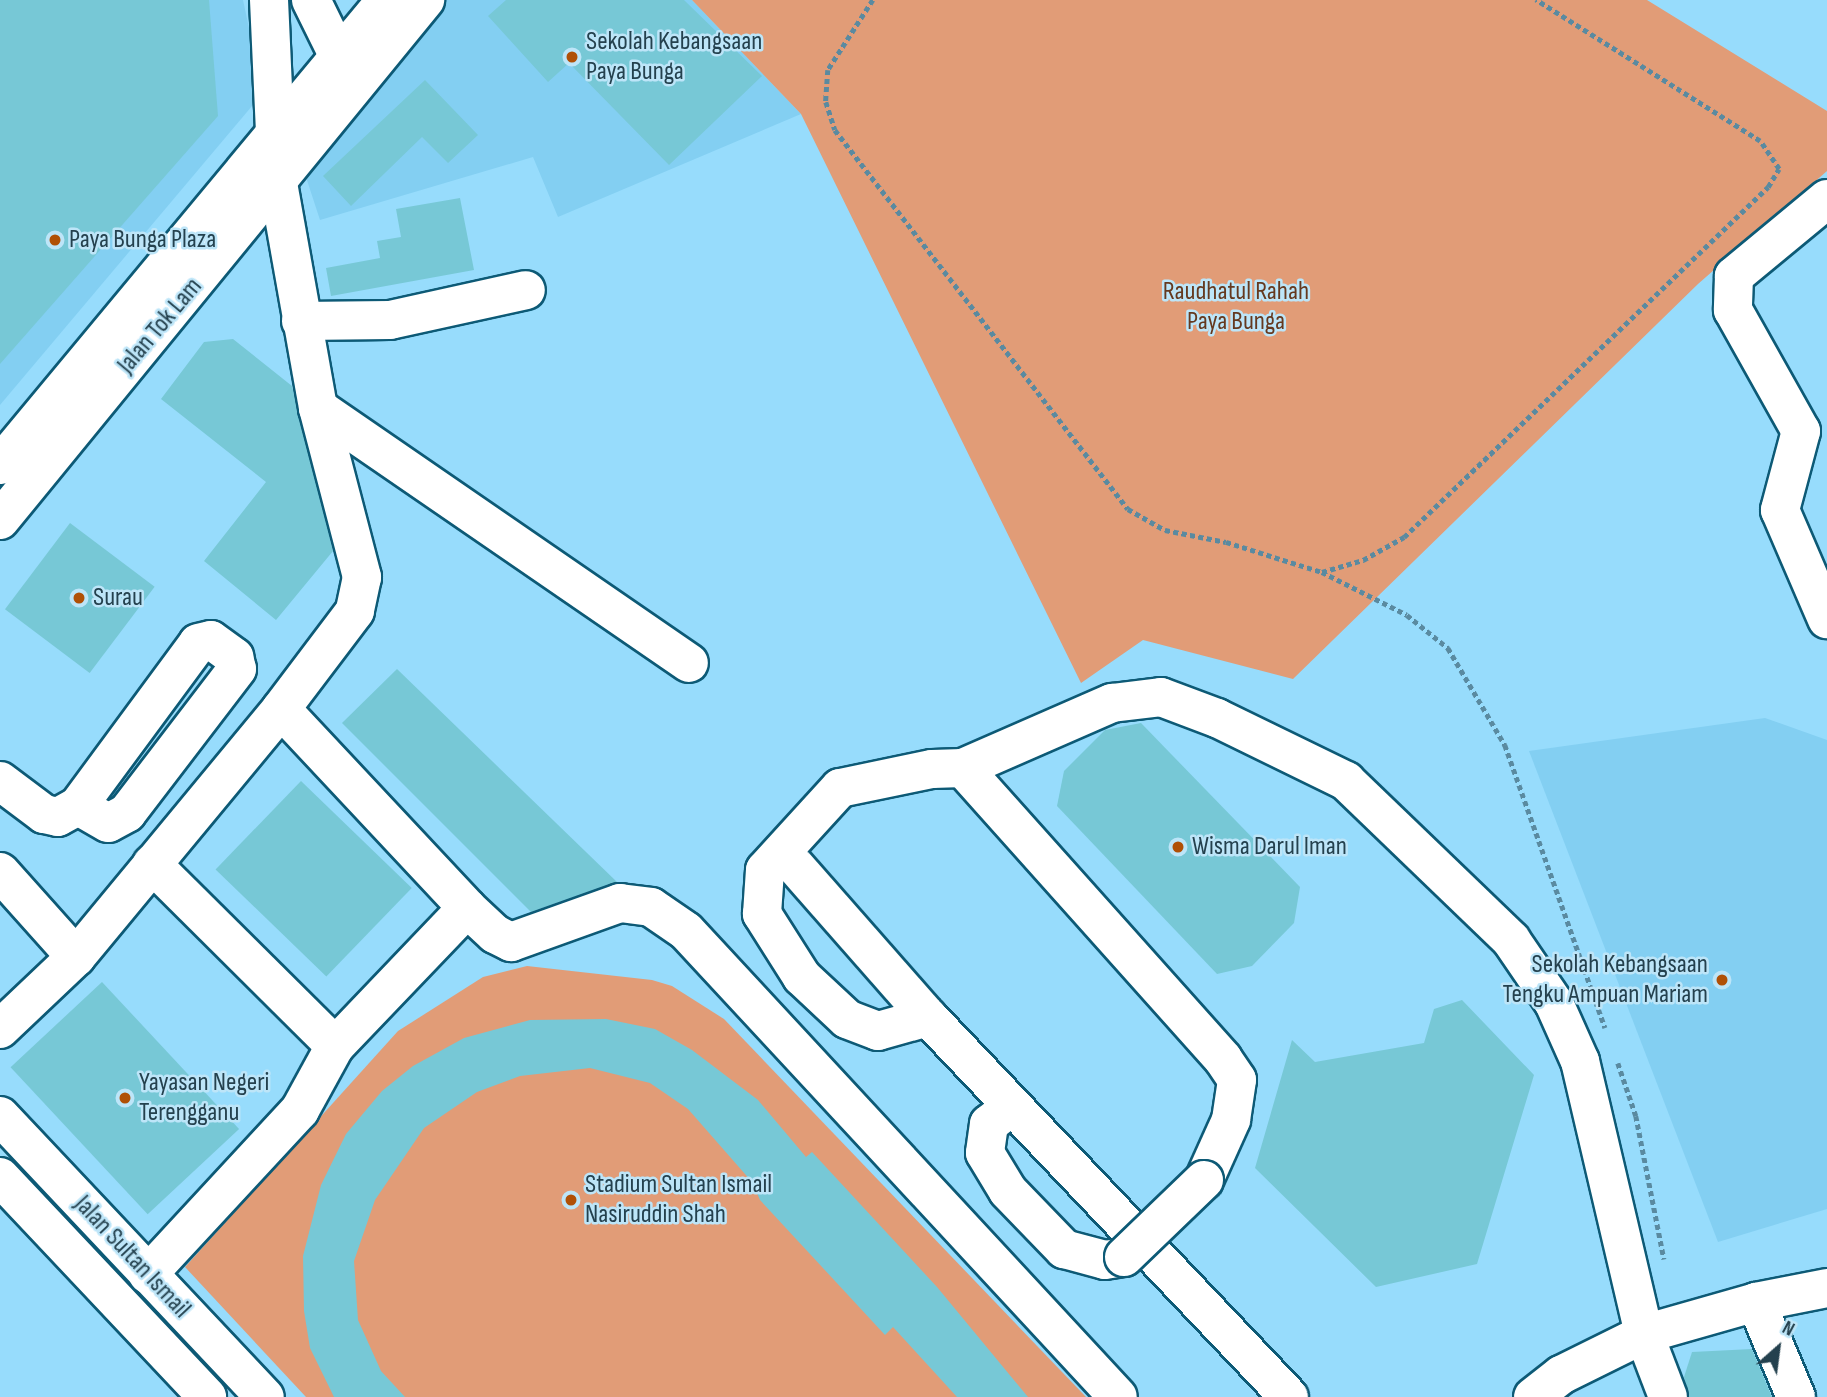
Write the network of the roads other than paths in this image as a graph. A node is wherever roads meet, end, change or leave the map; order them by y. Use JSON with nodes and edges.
{"nodes":[{"id":1,"x":269,"y":0,"type":"edge"},
{"id":2,"x":311,"y":0,"type":"edge"},
{"id":3,"x":386,"y":0,"type":"edge"},
{"id":4,"x":425,"y":0,"type":"edge"},
{"id":5,"x":351,"y":67,"type":"junction"},
{"id":6,"x":275,"y":134,"type":"junction"},
{"id":7,"x":278,"y":183,"type":"junction"},
{"id":8,"x":1827,"y":199,"type":"edge"},
{"id":9,"x":526,"y":290,"type":"dead end"},
{"id":10,"x":301,"y":321,"type":"junction"},
{"id":11,"x":318,"y":408,"type":"junction"},
{"id":12,"x":0,"y":465,"type":"edge"},
{"id":13,"x":0,"y":520,"type":"edge"},
{"id":14,"x":1827,"y":620,"type":"edge"},
{"id":15,"x":689,"y":663,"type":"dead end"},
{"id":16,"x":281,"y":709,"type":"junction"},
{"id":17,"x":963,"y":768,"type":"junction"},
{"id":18,"x":0,"y":781,"type":"edge"},
{"id":19,"x":78,"y":806,"type":"junction"},
{"id":20,"x":152,"y":864,"type":"junction"},
{"id":21,"x":780,"y":869,"type":"junction"},
{"id":22,"x":0,"y":872,"type":"edge"},
{"id":23,"x":467,"y":908,"type":"junction"},
{"id":24,"x":76,"y":957,"type":"junction"},
{"id":25,"x":928,"y":1017,"type":"junction"},
{"id":26,"x":0,"y":1029,"type":"edge"},
{"id":27,"x":335,"y":1046,"type":"junction"},
{"id":28,"x":1012,"y":1106,"type":"junction"},
{"id":29,"x":0,"y":1116,"type":"edge"},
{"id":30,"x":0,"y":1177,"type":"edge"},
{"id":31,"x":148,"y":1274,"type":"junction"},
{"id":32,"x":1827,"y":1288,"type":"edge"},
{"id":33,"x":1756,"y":1302,"type":"junction"},
{"id":34,"x":1644,"y":1334,"type":"junction"},
{"id":35,"x":207,"y":1397,"type":"edge"},
{"id":36,"x":265,"y":1397,"type":"edge"},
{"id":37,"x":1118,"y":1397,"type":"edge"},
{"id":38,"x":1289,"y":1397,"type":"edge"},
{"id":39,"x":1533,"y":1397,"type":"edge"},
{"id":40,"x":1668,"y":1397,"type":"edge"},
{"id":41,"x":1796,"y":1397,"type":"edge"}],
"edges":[{"from":1,"to":6,"type":"street"},
{"from":2,"to":5,"type":"street"},
{"from":3,"to":5,"type":"street","name":"Jalan Tok Lam"},
{"from":4,"to":5,"type":"street","name":"Jalan Tok Lam"},
{"from":5,"to":6,"type":"street","name":"Jalan Tok Lam"},
{"from":5,"to":7,"type":"street","name":"Jalan Tok Lam"},
{"from":6,"to":12,"type":"street","name":"Jalan Tok Lam"},
{"from":7,"to":10,"type":"street"},
{"from":7,"to":13,"type":"street","name":"Jalan Tok Lam"},
{"from":8,"to":14,"type":"street"},
{"from":9,"to":10,"type":"street"},
{"from":10,"to":11,"type":"street"},
{"from":11,"to":15,"type":"street"},
{"from":11,"to":16,"type":"street"},
{"from":16,"to":20,"type":"street"},
{"from":16,"to":23,"type":"street"},
{"from":17,"to":21,"type":"street"},
{"from":17,"to":28,"type":"street","bridge":true},
{"from":17,"to":34,"type":"street"},
{"from":18,"to":19,"type":"street"},
{"from":19,"to":19,"type":"street"},
{"from":20,"to":24,"type":"street"},
{"from":20,"to":27,"type":"street"},
{"from":21,"to":25,"type":"street"},
{"from":21,"to":25,"type":"street"},
{"from":22,"to":24,"type":"street"},
{"from":23,"to":27,"type":"street"},
{"from":23,"to":37,"type":"street"},
{"from":24,"to":26,"type":"street"},
{"from":25,"to":28,"type":"street"},
{"from":27,"to":31,"type":"street"},
{"from":28,"to":38,"type":"street"},
{"from":29,"to":31,"type":"street","name":"Jalan Sultan Ismail"},
{"from":30,"to":35,"type":"street","name":"Jalan Sultan Ismail"},
{"from":31,"to":36,"type":"street","name":"Jalan Sultan Ismail"},
{"from":32,"to":33,"type":"street"},
{"from":33,"to":34,"type":"street"},
{"from":33,"to":41,"type":"street"},
{"from":34,"to":39,"type":"street"},
{"from":34,"to":40,"type":"street"}]}
